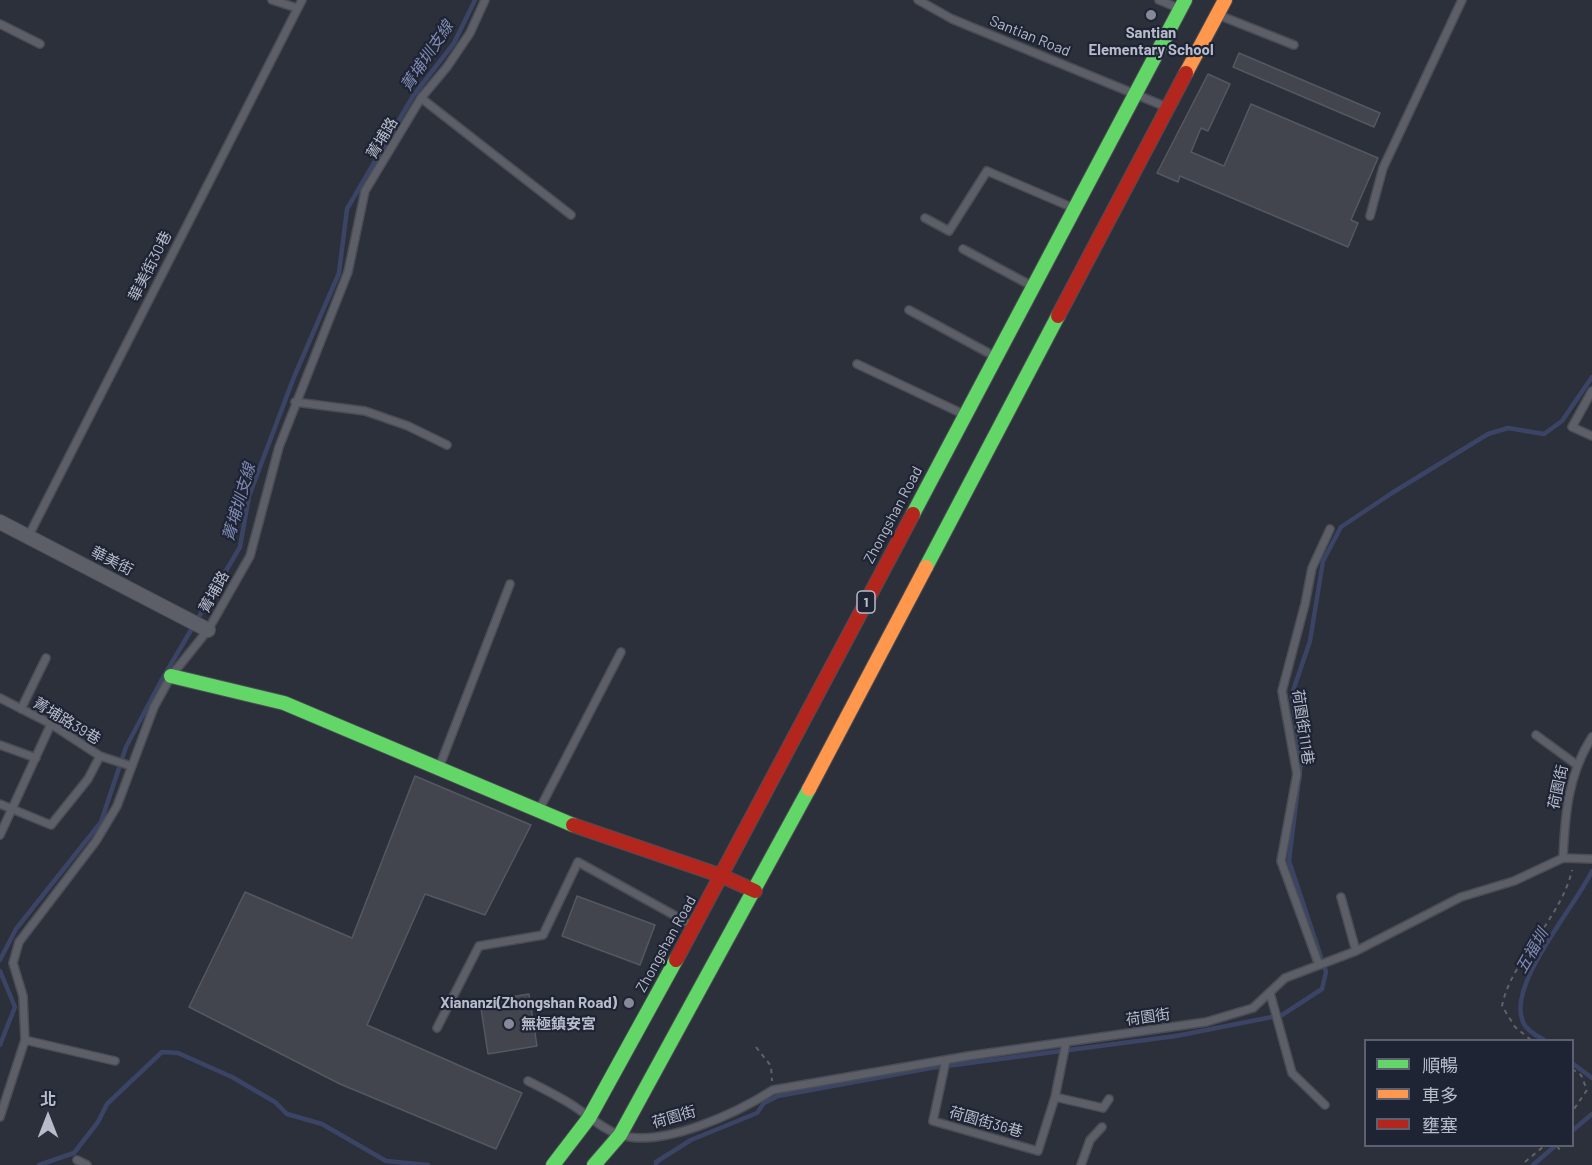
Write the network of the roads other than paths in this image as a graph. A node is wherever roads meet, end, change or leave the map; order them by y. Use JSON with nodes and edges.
{"nodes":[{"id":1,"x":272,"y":0,"type":"edge"},
{"id":2,"x":302,"y":0,"type":"edge"},
{"id":3,"x":485,"y":0,"type":"edge"},
{"id":4,"x":918,"y":0,"type":"edge"},
{"id":5,"x":1159,"y":0,"type":"edge"},
{"id":6,"x":1224,"y":0,"type":"edge"},
{"id":7,"x":1462,"y":0,"type":"edge"},
{"id":8,"x":1182,"y":4,"type":"edge"},
{"id":9,"x":297,"y":9,"type":"junction"},
{"id":10,"x":1217,"y":14,"type":"junction"},
{"id":11,"x":0,"y":24,"type":"edge"},
{"id":12,"x":40,"y":44,"type":"dead end"},
{"id":13,"x":1294,"y":45,"type":"dead end"},
{"id":14,"x":1135,"y":93,"type":"junction"},
{"id":15,"x":421,"y":98,"type":"junction"},
{"id":16,"x":1167,"y":107,"type":"junction"},
{"id":17,"x":1074,"y":208,"type":"junction"},
{"id":18,"x":572,"y":215,"type":"dead end"},
{"id":19,"x":1370,"y":216,"type":"dead end"},
{"id":20,"x":925,"y":218,"type":"dead end"},
{"id":21,"x":963,"y":249,"type":"dead end"},
{"id":22,"x":1032,"y":287,"type":"junction"},
{"id":23,"x":909,"y":310,"type":"dead end"},
{"id":24,"x":996,"y":357,"type":"junction"},
{"id":25,"x":857,"y":364,"type":"dead end"},
{"id":26,"x":1592,"y":391,"type":"edge"},
{"id":27,"x":295,"y":402,"type":"junction"},
{"id":28,"x":965,"y":415,"type":"junction"},
{"id":29,"x":1592,"y":436,"type":"edge"},
{"id":30,"x":447,"y":445,"type":"dead end"},
{"id":31,"x":0,"y":522,"type":"edge"},
{"id":32,"x":1330,"y":529,"type":"dead end"},
{"id":33,"x":28,"y":537,"type":"junction"},
{"id":34,"x":510,"y":584,"type":"dead end"},
{"id":35,"x":208,"y":630,"type":"junction"},
{"id":36,"x":621,"y":652,"type":"dead end"},
{"id":37,"x":46,"y":658,"type":"dead end"},
{"id":38,"x":171,"y":676,"type":"junction"},
{"id":39,"x":0,"y":698,"type":"edge"},
{"id":40,"x":21,"y":709,"type":"junction"},
{"id":41,"x":51,"y":724,"type":"junction"},
{"id":42,"x":1536,"y":735,"type":"dead end"},
{"id":43,"x":1592,"y":737,"type":"edge"},
{"id":44,"x":0,"y":745,"type":"edge"},
{"id":45,"x":100,"y":756,"type":"junction"},
{"id":46,"x":36,"y":758,"type":"junction"},
{"id":47,"x":1577,"y":765,"type":"junction"},
{"id":48,"x":131,"y":766,"type":"junction"},
{"id":49,"x":439,"y":767,"type":"junction"},
{"id":50,"x":0,"y":804,"type":"edge"},
{"id":51,"x":12,"y":810,"type":"junction"},
{"id":52,"x":538,"y":812,"type":"junction"},
{"id":53,"x":0,"y":835,"type":"edge"},
{"id":54,"x":1563,"y":858,"type":"junction"},
{"id":55,"x":1592,"y":859,"type":"edge"},
{"id":56,"x":722,"y":876,"type":"junction"},
{"id":57,"x":755,"y":891,"type":"junction"},
{"id":58,"x":1341,"y":897,"type":"dead end"},
{"id":59,"x":694,"y":926,"type":"junction"},
{"id":60,"x":1356,"y":951,"type":"junction"},
{"id":61,"x":1319,"y":965,"type":"junction"},
{"id":62,"x":1270,"y":993,"type":"junction"},
{"id":63,"x":437,"y":1028,"type":"dead end"},
{"id":64,"x":25,"y":1040,"type":"junction"},
{"id":65,"x":1066,"y":1043,"type":"junction"},
{"id":66,"x":946,"y":1060,"type":"junction"},
{"id":67,"x":115,"y":1061,"type":"dead end"},
{"id":68,"x":528,"y":1081,"type":"dead end"},
{"id":69,"x":1055,"y":1097,"type":"junction"},
{"id":70,"x":1109,"y":1099,"type":"dead end"},
{"id":71,"x":1325,"y":1105,"type":"dead end"},
{"id":72,"x":0,"y":1117,"type":"edge"},
{"id":73,"x":589,"y":1118,"type":"junction"},
{"id":74,"x":1102,"y":1127,"type":"dead end"},
{"id":75,"x":620,"y":1135,"type":"junction"},
{"id":76,"x":77,"y":1160,"type":"dead end"},
{"id":77,"x":87,"y":1165,"type":"edge"},
{"id":78,"x":553,"y":1165,"type":"edge"},
{"id":79,"x":594,"y":1165,"type":"edge"},
{"id":80,"x":1081,"y":1165,"type":"edge"}],
"edges":[{"from":1,"to":9,"type":"lane"},
{"from":2,"to":9,"type":"lane","name":"華美街30巷"},
{"from":3,"to":15,"type":"lane","name":"菁埔路"},
{"from":4,"to":14,"type":"lane","name":"Santian Road"},
{"from":5,"to":8,"type":"lane"},
{"from":6,"to":10,"type":"main road"},
{"from":7,"to":19,"type":"lane"},
{"from":8,"to":14,"type":"main road","name":"Zhongshan Road","number":"1"},
{"from":9,"to":33,"type":"lane","name":"華美街30巷"},
{"from":10,"to":13,"type":"lane"},
{"from":10,"to":16,"type":"main road"},
{"from":11,"to":12,"type":"lane"},
{"from":14,"to":16,"type":"lane","name":"Santian Road"},
{"from":14,"to":17,"type":"main road","name":"Zhongshan Road","number":"1"},
{"from":15,"to":18,"type":"lane"},
{"from":15,"to":27,"type":"lane","name":"菁埔路"},
{"from":16,"to":57,"type":"main road"},
{"from":17,"to":20,"type":"lane"},
{"from":17,"to":22,"type":"main road","name":"Zhongshan Road","number":"1"},
{"from":21,"to":22,"type":"lane"},
{"from":22,"to":24,"type":"main road","name":"Zhongshan Road","number":"1"},
{"from":23,"to":24,"type":"lane"},
{"from":24,"to":28,"type":"main road","name":"Zhongshan Road","number":"1"},
{"from":25,"to":28,"type":"lane"},
{"from":26,"to":29,"type":"lane"},
{"from":27,"to":30,"type":"lane"},
{"from":27,"to":35,"type":"lane","name":"菁埔路"},
{"from":28,"to":56,"type":"main road","name":"Zhongshan Road","number":"1"},
{"from":31,"to":33,"type":"street","name":"華美街"},
{"from":32,"to":61,"type":"lane","name":"荷園街111巷"},
{"from":33,"to":35,"type":"street","name":"華美街"},
{"from":34,"to":49,"type":"lane"},
{"from":35,"to":38,"type":"lane","name":"菁埔路"},
{"from":36,"to":52,"type":"lane"},
{"from":37,"to":40,"type":"lane","name":"菁埔路39巷"},
{"from":38,"to":48,"type":"lane","name":"菁埔路"},
{"from":38,"to":49,"type":"main road"},
{"from":39,"to":40,"type":"lane","name":"菁埔路39巷"},
{"from":40,"to":41,"type":"lane","name":"菁埔路39巷"},
{"from":41,"to":45,"type":"lane","name":"菁埔路39巷"},
{"from":41,"to":46,"type":"lane"},
{"from":42,"to":47,"type":"lane"},
{"from":43,"to":47,"type":"lane","name":"荷園街"},
{"from":44,"to":46,"type":"lane"},
{"from":45,"to":48,"type":"lane","name":"菁埔路39巷"},
{"from":45,"to":51,"type":"lane"},
{"from":46,"to":51,"type":"lane"},
{"from":47,"to":54,"type":"lane","name":"荷園街"},
{"from":48,"to":64,"type":"lane","name":"菁埔路"},
{"from":49,"to":52,"type":"main road"},
{"from":50,"to":51,"type":"lane"},
{"from":51,"to":53,"type":"lane"},
{"from":52,"to":56,"type":"main road"},
{"from":54,"to":55,"type":"lane"},
{"from":54,"to":60,"type":"lane","name":"荷園街"},
{"from":56,"to":57,"type":"main road"},
{"from":56,"to":59,"type":"main road","name":"Zhongshan Road","number":"1"},
{"from":57,"to":75,"type":"main road"},
{"from":58,"to":60,"type":"lane"},
{"from":59,"to":63,"type":"lane"},
{"from":59,"to":73,"type":"main road","name":"Zhongshan Road","number":"1"},
{"from":60,"to":61,"type":"lane","name":"荷園街"},
{"from":61,"to":62,"type":"lane","name":"荷園街"},
{"from":62,"to":65,"type":"lane","name":"荷園街"},
{"from":62,"to":71,"type":"lane"},
{"from":64,"to":67,"type":"lane"},
{"from":64,"to":72,"type":"lane","name":"菁埔路"},
{"from":65,"to":66,"type":"lane","name":"荷園街"},
{"from":65,"to":69,"type":"lane","name":"荷園街36巷"},
{"from":66,"to":69,"type":"lane","name":"荷園街36巷"},
{"from":66,"to":75,"type":"lane","name":"荷園街"},
{"from":68,"to":73,"type":"lane","name":"荷園街"},
{"from":69,"to":70,"type":"lane"},
{"from":73,"to":75,"type":"lane","name":"荷園街"},
{"from":73,"to":78,"type":"main road","name":"Zhongshan Road","number":"1"},
{"from":74,"to":80,"type":"lane"},
{"from":75,"to":79,"type":"main road"},
{"from":76,"to":77,"type":"lane"}]}
